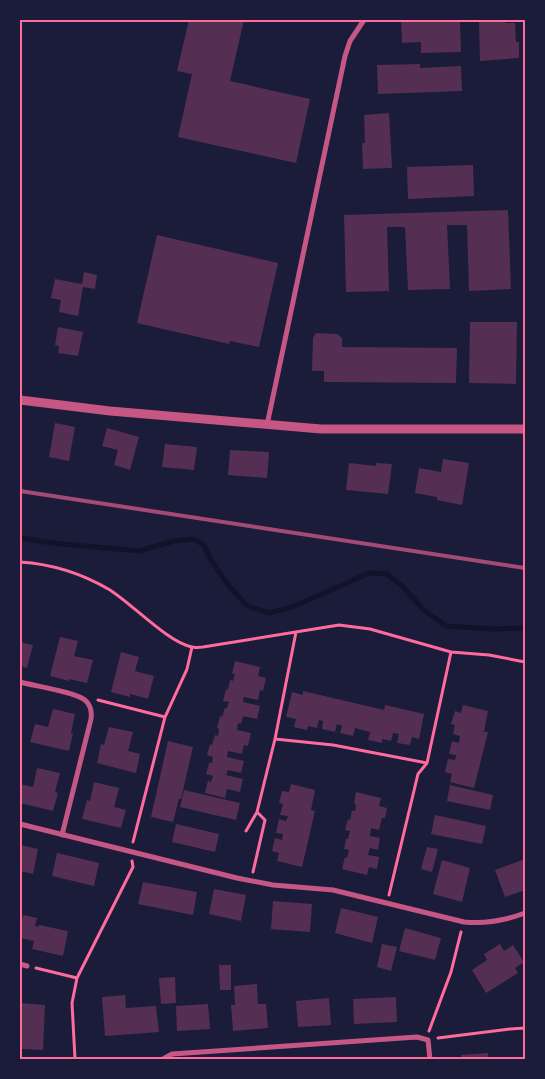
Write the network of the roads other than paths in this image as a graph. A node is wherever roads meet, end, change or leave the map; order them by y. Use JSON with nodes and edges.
{"nodes":[{"id":1,"x":364,"y":20,"type":"edge"},
{"id":2,"x":20,"y":400,"type":"edge"},
{"id":3,"x":267,"y":425,"type":"junction"},
{"id":4,"x":525,"y":430,"type":"edge"},
{"id":5,"x":20,"y":682,"type":"edge"},
{"id":6,"x":20,"y":824,"type":"edge"},
{"id":7,"x":62,"y":835,"type":"junction"},
{"id":8,"x":525,"y":913,"type":"edge"},
{"id":9,"x":20,"y":964,"type":"edge"},
{"id":10,"x":28,"y":966,"type":"road end"},
{"id":11,"x":163,"y":1059,"type":"edge"},
{"id":12,"x":430,"y":1059,"type":"edge"}],
"edges":[{"from":1,"to":3,"type":"street"},
{"from":2,"to":3,"type":"street"},
{"from":3,"to":4,"type":"street"},
{"from":5,"to":7,"type":"street"},
{"from":6,"to":7,"type":"street"},
{"from":7,"to":8,"type":"street"},
{"from":9,"to":10,"type":"street"},
{"from":11,"to":12,"type":"street"}]}
